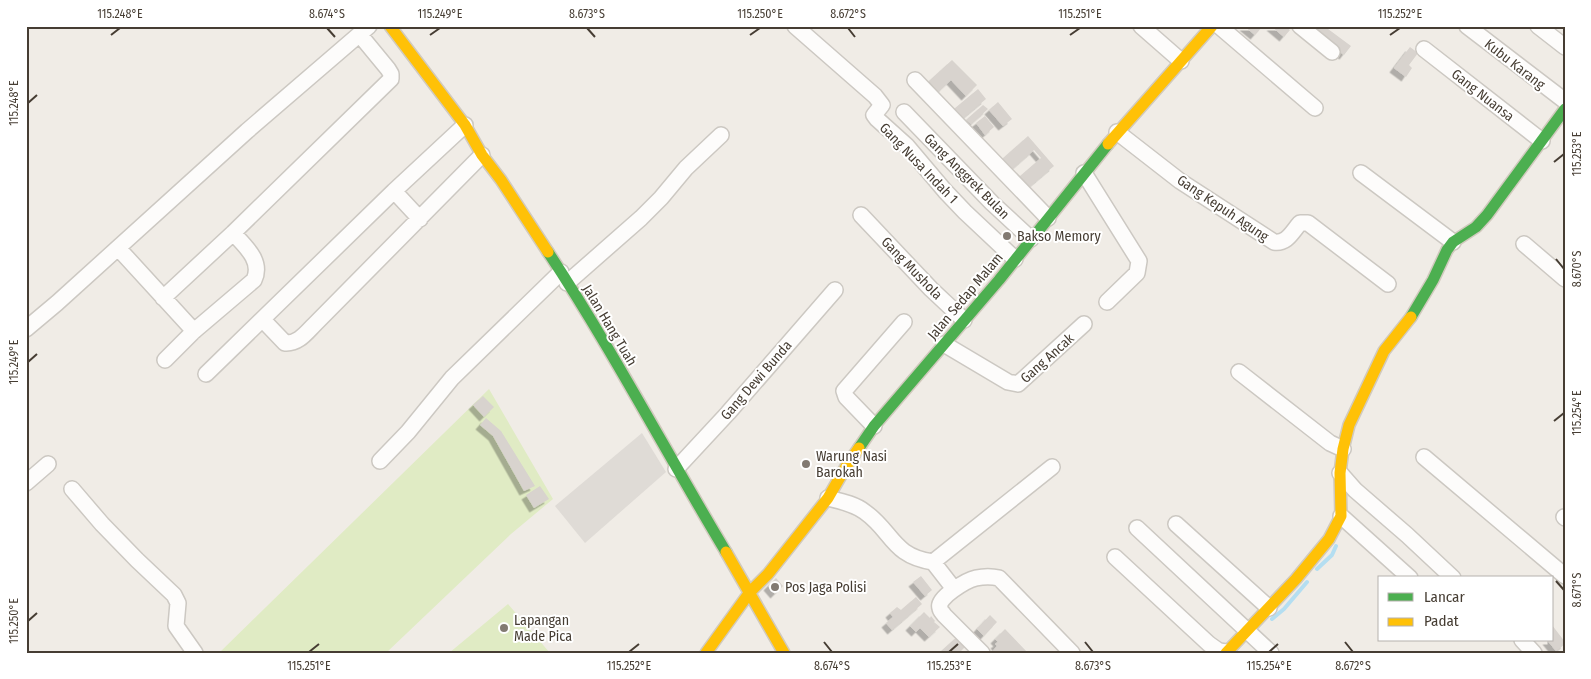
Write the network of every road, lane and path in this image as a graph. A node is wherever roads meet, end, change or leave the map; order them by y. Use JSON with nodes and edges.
{"nodes":[{"id":1,"x":390,"y":26,"type":"edge"},
{"id":2,"x":795,"y":26,"type":"edge"},
{"id":3,"x":1141,"y":26,"type":"edge"},
{"id":4,"x":1212,"y":26,"type":"edge"},
{"id":5,"x":1300,"y":26,"type":"edge"},
{"id":6,"x":1466,"y":26,"type":"edge"},
{"id":7,"x":1538,"y":26,"type":"edge"},
{"id":8,"x":1222,"y":29,"type":"edge"},
{"id":9,"x":365,"y":30,"type":"edge"},
{"id":10,"x":1565,"y":46,"type":"edge"},
{"id":11,"x":1424,"y":49,"type":"dead end"},
{"id":12,"x":1332,"y":52,"type":"dead end"},
{"id":13,"x":1181,"y":61,"type":"junction"},
{"id":14,"x":915,"y":80,"type":"dead end"},
{"id":15,"x":1565,"y":101,"type":"edge"},
{"id":16,"x":1315,"y":108,"type":"dead end"},
{"id":17,"x":1565,"y":109,"type":"edge"},
{"id":18,"x":904,"y":112,"type":"dead end"},
{"id":19,"x":465,"y":125,"type":"junction"},
{"id":20,"x":721,"y":135,"type":"dead end"},
{"id":21,"x":1122,"y":136,"type":"junction"},
{"id":22,"x":1542,"y":141,"type":"junction"},
{"id":23,"x":482,"y":155,"type":"junction"},
{"id":24,"x":1361,"y":173,"type":"dead end"},
{"id":25,"x":1089,"y":180,"type":"junction"},
{"id":26,"x":394,"y":191,"type":"junction"},
{"id":27,"x":860,"y":215,"type":"dead end"},
{"id":28,"x":420,"y":218,"type":"junction"},
{"id":29,"x":1048,"y":218,"type":"junction"},
{"id":30,"x":234,"y":233,"type":"junction"},
{"id":31,"x":1031,"y":239,"type":"junction"},
{"id":32,"x":1453,"y":242,"type":"junction"},
{"id":33,"x":1524,"y":244,"type":"dead end"},
{"id":34,"x":118,"y":248,"type":"junction"},
{"id":35,"x":1015,"y":259,"type":"junction"},
{"id":36,"x":564,"y":277,"type":"junction"},
{"id":37,"x":1565,"y":279,"type":"edge"},
{"id":38,"x":1388,"y":284,"type":"dead end"},
{"id":39,"x":835,"y":290,"type":"dead end"},
{"id":40,"x":163,"y":298,"type":"junction"},
{"id":41,"x":1107,"y":302,"type":"dead end"},
{"id":42,"x":262,"y":320,"type":"junction"},
{"id":43,"x":964,"y":320,"type":"junction"},
{"id":44,"x":904,"y":322,"type":"dead end"},
{"id":45,"x":1084,"y":324,"type":"dead end"},
{"id":46,"x":26,"y":329,"type":"edge"},
{"id":47,"x":194,"y":332,"type":"junction"},
{"id":48,"x":950,"y":348,"type":"junction"},
{"id":49,"x":165,"y":360,"type":"dead end"},
{"id":50,"x":1239,"y":372,"type":"dead end"},
{"id":51,"x":206,"y":374,"type":"dead end"},
{"id":52,"x":874,"y":426,"type":"junction"},
{"id":53,"x":1343,"y":449,"type":"junction"},
{"id":54,"x":1424,"y":457,"type":"dead end"},
{"id":55,"x":380,"y":461,"type":"dead end"},
{"id":56,"x":48,"y":464,"type":"dead end"},
{"id":57,"x":1052,"y":467,"type":"dead end"},
{"id":58,"x":676,"y":469,"type":"junction"},
{"id":59,"x":1347,"y":481,"type":"junction"},
{"id":60,"x":26,"y":483,"type":"edge"},
{"id":61,"x":72,"y":490,"type":"dead end"},
{"id":62,"x":833,"y":499,"type":"junction"},
{"id":63,"x":1347,"y":522,"type":"junction"},
{"id":64,"x":1176,"y":524,"type":"dead end"},
{"id":65,"x":1137,"y":528,"type":"dead end"},
{"id":66,"x":1115,"y":557,"type":"dead end"},
{"id":67,"x":933,"y":562,"type":"junction"},
{"id":68,"x":1408,"y":576,"type":"edge"},
{"id":69,"x":1451,"y":576,"type":"edge"},
{"id":70,"x":1565,"y":576,"type":"edge"},
{"id":71,"x":954,"y":589,"type":"junction"},
{"id":72,"x":750,"y":592,"type":"junction"},
{"id":73,"x":1269,"y":608,"type":"junction"},
{"id":74,"x":1251,"y":634,"type":"junction"},
{"id":75,"x":1524,"y":642,"type":"edge"},
{"id":76,"x":1227,"y":652,"type":"edge"},
{"id":77,"x":195,"y":653,"type":"edge"},
{"id":78,"x":706,"y":653,"type":"edge"},
{"id":79,"x":784,"y":653,"type":"edge"},
{"id":80,"x":982,"y":653,"type":"edge"},
{"id":81,"x":1072,"y":653,"type":"edge"},
{"id":82,"x":1271,"y":653,"type":"edge"},
{"id":83,"x":1534,"y":653,"type":"edge"}],
"edges":[{"from":1,"to":19,"type":"street","name":"Jalan Hang Tuah"},
{"from":2,"to":35,"type":"street","name":"Gang Nusa Indah 1"},
{"from":3,"to":13,"type":"street"},
{"from":4,"to":13,"type":"street","name":"Jalan Sedap Malam"},
{"from":5,"to":12,"type":"street"},
{"from":6,"to":15,"type":"street","name":"Kubu Karang"},
{"from":7,"to":10,"type":"street"},
{"from":8,"to":16,"type":"street"},
{"from":9,"to":30,"type":"street"},
{"from":9,"to":34,"type":"street"},
{"from":11,"to":22,"type":"street","name":"Gang Nuansa"},
{"from":13,"to":21,"type":"street","name":"Jalan Sedap Malam"},
{"from":14,"to":29,"type":"street"},
{"from":17,"to":22,"type":"street"},
{"from":18,"to":31,"type":"street","name":"Gang Anggrek Bulan"},
{"from":19,"to":23,"type":"street","name":"Jalan Hang Tuah"},
{"from":19,"to":26,"type":"street"},
{"from":20,"to":36,"type":"street"},
{"from":21,"to":25,"type":"street","name":"Jalan Sedap Malam"},
{"from":21,"to":38,"type":"street","name":"Gang Kepuh Agung"},
{"from":22,"to":32,"type":"street"},
{"from":23,"to":28,"type":"street"},
{"from":23,"to":36,"type":"street","name":"Jalan Hang Tuah"},
{"from":24,"to":32,"type":"street"},
{"from":25,"to":29,"type":"street","name":"Jalan Sedap Malam"},
{"from":25,"to":41,"type":"street"},
{"from":26,"to":28,"type":"street"},
{"from":26,"to":42,"type":"street"},
{"from":27,"to":43,"type":"street","name":"Gang Mushola"},
{"from":28,"to":42,"type":"street"},
{"from":29,"to":31,"type":"street","name":"Jalan Sedap Malam"},
{"from":30,"to":40,"type":"street"},
{"from":30,"to":47,"type":"street"},
{"from":31,"to":35,"type":"street","name":"Jalan Sedap Malam"},
{"from":32,"to":53,"type":"street"},
{"from":33,"to":37,"type":"street"},
{"from":34,"to":40,"type":"street"},
{"from":34,"to":46,"type":"street"},
{"from":35,"to":43,"type":"street","name":"Jalan Sedap Malam"},
{"from":36,"to":55,"type":"street"},
{"from":36,"to":58,"type":"street","name":"Jalan Hang Tuah"},
{"from":39,"to":58,"type":"street","name":"Gang Dewi Bunda"},
{"from":40,"to":47,"type":"street"},
{"from":42,"to":51,"type":"street"},
{"from":43,"to":48,"type":"street","name":"Jalan Sedap Malam"},
{"from":44,"to":52,"type":"street"},
{"from":45,"to":48,"type":"street","name":"Gang Ancak"},
{"from":47,"to":49,"type":"street"},
{"from":48,"to":52,"type":"street","name":"Jalan Sedap Malam"},
{"from":50,"to":53,"type":"street"},
{"from":52,"to":62,"type":"street","name":"Jalan Sedap Malam"},
{"from":53,"to":59,"type":"street"},
{"from":54,"to":70,"type":"street"},
{"from":56,"to":60,"type":"street"},
{"from":57,"to":67,"type":"street"},
{"from":58,"to":72,"type":"street","name":"Jalan Hang Tuah"},
{"from":59,"to":63,"type":"street"},
{"from":59,"to":69,"type":"street"},
{"from":61,"to":77,"type":"street"},
{"from":62,"to":67,"type":"street"},
{"from":62,"to":72,"type":"street","name":"Jalan Sedap Malam"},
{"from":63,"to":68,"type":"street"},
{"from":63,"to":73,"type":"street"},
{"from":64,"to":73,"type":"street"},
{"from":65,"to":74,"type":"street"},
{"from":66,"to":76,"type":"street"},
{"from":67,"to":71,"type":"street"},
{"from":71,"to":80,"type":"street"},
{"from":71,"to":81,"type":"street"},
{"from":72,"to":78,"type":"street","name":"Jalan Sedap Malam"},
{"from":72,"to":79,"type":"street","name":"Jalan Hang Tuah"},
{"from":73,"to":74,"type":"street"},
{"from":74,"to":76,"type":"street"},
{"from":74,"to":82,"type":"street"},
{"from":75,"to":83,"type":"street"}]}
